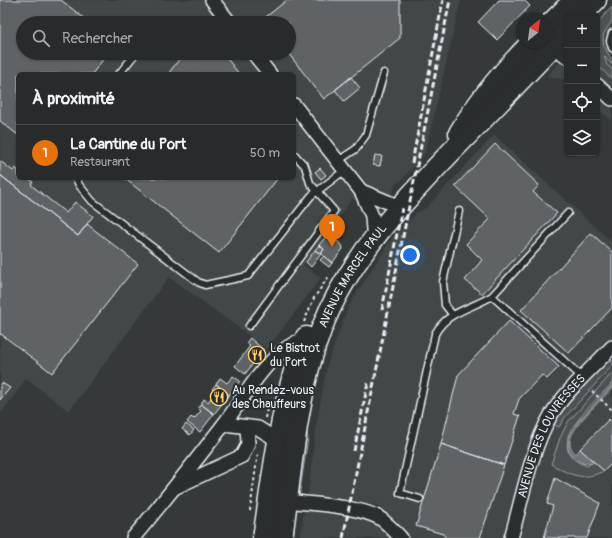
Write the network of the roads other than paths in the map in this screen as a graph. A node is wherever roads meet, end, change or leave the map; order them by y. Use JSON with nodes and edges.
{"nodes":[{"id":1,"x":212,"y":0,"type":"edge"},
{"id":2,"x":574,"y":0,"type":"edge"},
{"id":3,"x":596,"y":0,"type":"edge"},
{"id":4,"x":585,"y":12,"type":"edge"},
{"id":5,"x":225,"y":16,"type":"edge"},
{"id":6,"x":564,"y":33,"type":"edge"},
{"id":7,"x":612,"y":33,"type":"edge"},
{"id":8,"x":553,"y":42,"type":"edge"},
{"id":9,"x":526,"y":48,"type":"edge"},
{"id":10,"x":612,"y":48,"type":"edge"},
{"id":11,"x":130,"y":60,"type":"edge"},
{"id":12,"x":259,"y":60,"type":"edge"},
{"id":13,"x":121,"y":72,"type":"edge"},
{"id":14,"x":268,"y":72,"type":"edge"},
{"id":15,"x":384,"y":73,"type":"dead end"},
{"id":16,"x":600,"y":88,"type":"edge"},
{"id":17,"x":612,"y":99,"type":"edge"},
{"id":18,"x":296,"y":108,"type":"edge"},
{"id":19,"x":296,"y":156,"type":"edge"},
{"id":20,"x":443,"y":161,"type":"junction"},
{"id":21,"x":342,"y":166,"type":"junction"},
{"id":22,"x":77,"y":180,"type":"edge"},
{"id":23,"x":361,"y":191,"type":"junction"},
{"id":24,"x":317,"y":192,"type":"junction"},
{"id":25,"x":400,"y":207,"type":"junction"},
{"id":26,"x":459,"y":211,"type":"dead end"},
{"id":27,"x":568,"y":212,"type":"dead end"},
{"id":28,"x":373,"y":230,"type":"junction"},
{"id":29,"x":492,"y":296,"type":"junction"},
{"id":30,"x":452,"y":314,"type":"junction"},
{"id":31,"x":249,"y":326,"type":"dead end"},
{"id":32,"x":306,"y":338,"type":"junction"},
{"id":33,"x":612,"y":347,"type":"edge"},
{"id":34,"x":583,"y":378,"type":"junction"},
{"id":35,"x":224,"y":424,"type":"junction"},
{"id":36,"x":248,"y":427,"type":"junction"},
{"id":37,"x":277,"y":440,"type":"junction"},
{"id":38,"x":173,"y":489,"type":"junction"},
{"id":39,"x":420,"y":499,"type":"dead end"},
{"id":40,"x":287,"y":502,"type":"junction"},
{"id":41,"x":132,"y":538,"type":"edge"},
{"id":42,"x":263,"y":538,"type":"edge"},
{"id":43,"x":282,"y":538,"type":"edge"},
{"id":44,"x":401,"y":538,"type":"edge"},
{"id":45,"x":511,"y":538,"type":"edge"}],
"edges":[{"from":1,"to":5,"type":"street"},
{"from":2,"to":8,"type":"main road","name":"AVENUE MARCEL PAUL"},
{"from":3,"to":4,"type":"main road"},
{"from":6,"to":8,"type":"main road","name":"AVENUE MARCEL PAUL"},
{"from":7,"to":10,"type":"lane"},
{"from":8,"to":20,"type":"main road","name":"AVENUE MARCEL PAUL"},
{"from":9,"to":20,"type":"main road","name":"AVENUE MARCEL PAUL"},
{"from":11,"to":13,"type":"lane"},
{"from":12,"to":14,"type":"street"},
{"from":15,"to":21,"type":"lane"},
{"from":16,"to":17,"type":"street"},
{"from":18,"to":21,"type":"street"},
{"from":19,"to":24,"type":"lane"},
{"from":20,"to":25,"type":"main road","name":"AVENUE MARCEL PAUL"},
{"from":21,"to":23,"type":"street"},
{"from":21,"to":24,"type":"lane"},
{"from":22,"to":24,"type":"lane"},
{"from":23,"to":25,"type":"street"},
{"from":23,"to":28,"type":"street"},
{"from":24,"to":31,"type":"lane"},
{"from":25,"to":28,"type":"main road","name":"AVENUE MARCEL PAUL"},
{"from":25,"to":40,"type":"main road","name":"AVENUE MARCEL PAUL"},
{"from":26,"to":30,"type":"lane"},
{"from":27,"to":29,"type":"lane"},
{"from":28,"to":32,"type":"main road","name":"AVENUE MARCEL PAUL"},
{"from":29,"to":30,"type":"lane"},
{"from":29,"to":34,"type":"lane"},
{"from":30,"to":39,"type":"lane"},
{"from":32,"to":35,"type":"street"},
{"from":32,"to":37,"type":"main road","name":"AVENUE MARCEL PAUL"},
{"from":33,"to":34,"type":"street","name":"AVENUE DES LOUVRESSES"},
{"from":34,"to":45,"type":"street","name":"AVENUE DES LOUVRESSES"},
{"from":35,"to":36,"type":"street"},
{"from":35,"to":38,"type":"street"},
{"from":36,"to":37,"type":"street"},
{"from":36,"to":38,"type":"street"},
{"from":37,"to":42,"type":"main road","name":"AVENUE MARCEL PAUL"},
{"from":38,"to":41,"type":"street"},
{"from":40,"to":43,"type":"main road","name":"AVENUE MARCEL PAUL"},
{"from":40,"to":44,"type":"street"}]}
